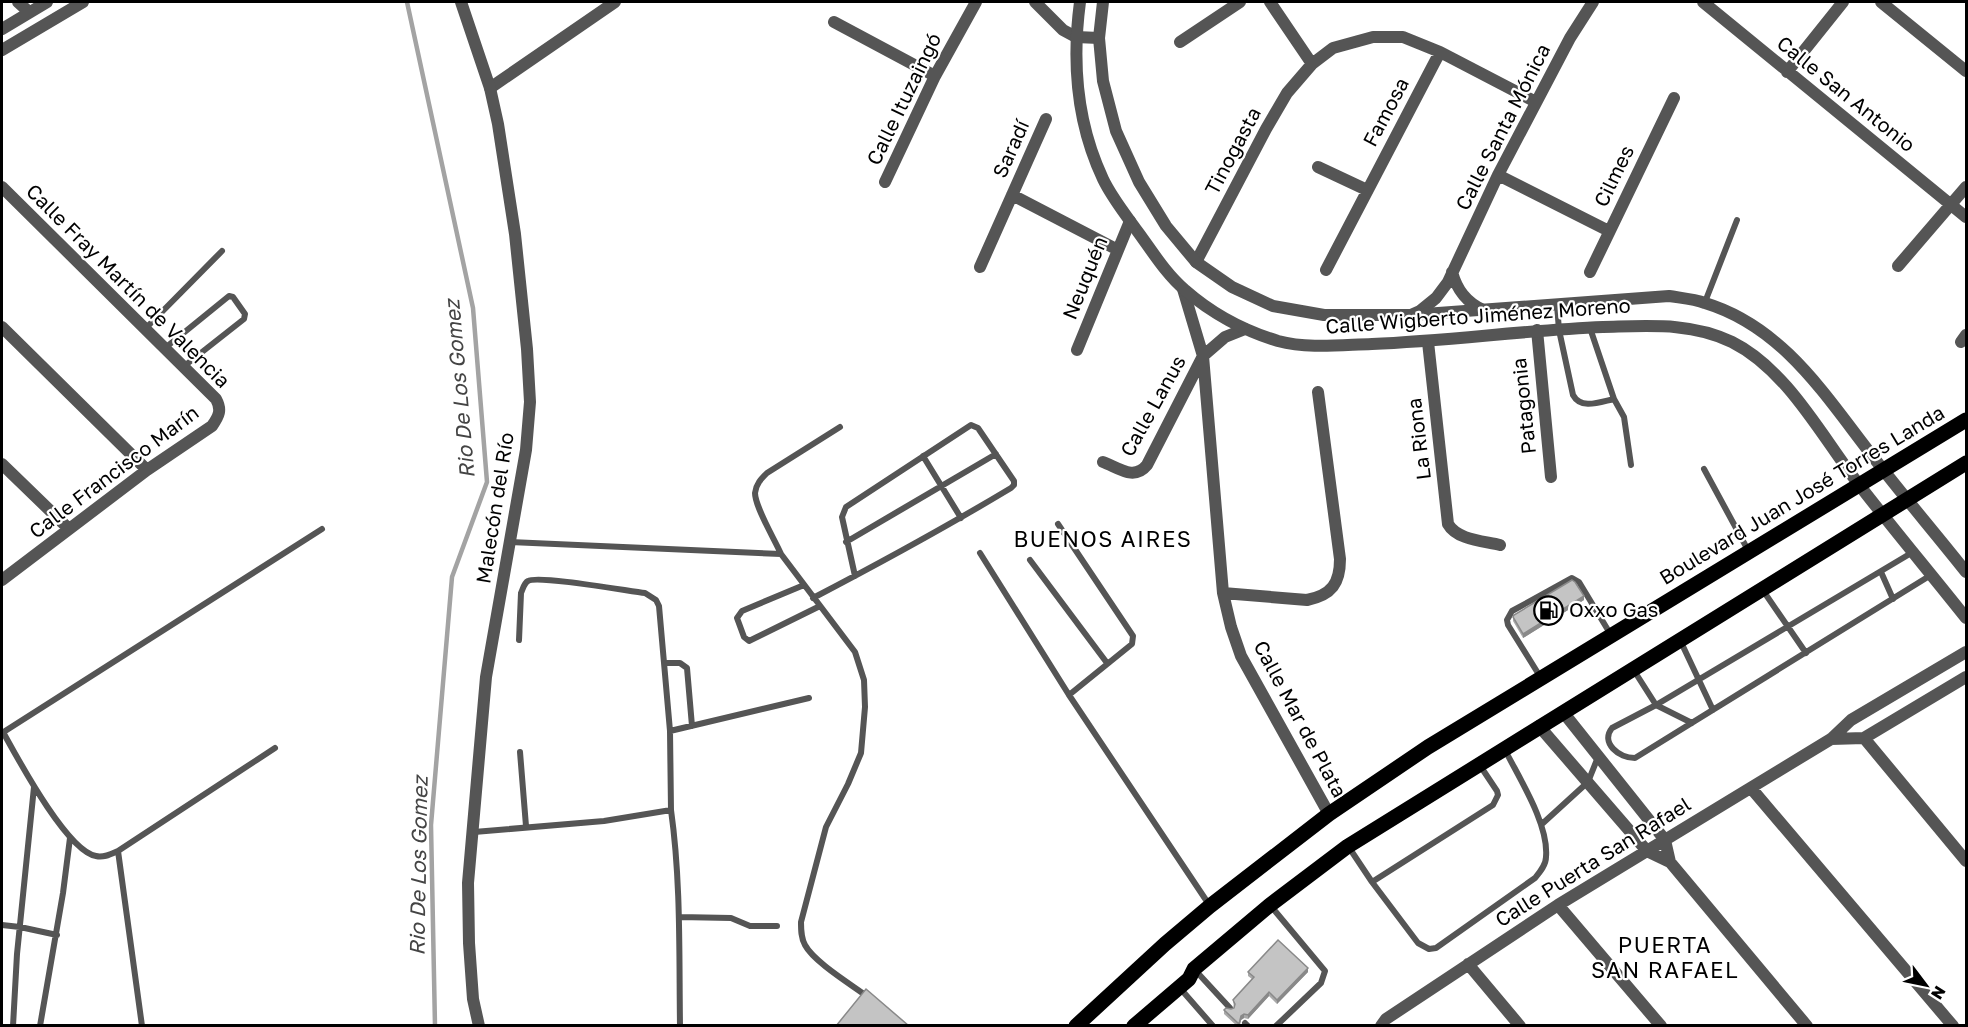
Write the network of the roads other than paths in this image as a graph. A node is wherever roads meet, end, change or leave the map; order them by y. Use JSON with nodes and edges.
{"nodes":[{"id":1,"x":18,"y":2,"type":"edge"},
{"id":2,"x":47,"y":2,"type":"edge"},
{"id":3,"x":83,"y":2,"type":"edge"},
{"id":4,"x":461,"y":2,"type":"edge"},
{"id":5,"x":615,"y":2,"type":"edge"},
{"id":6,"x":976,"y":2,"type":"edge"},
{"id":7,"x":1035,"y":2,"type":"edge"},
{"id":8,"x":1080,"y":2,"type":"edge"},
{"id":9,"x":1103,"y":2,"type":"edge"},
{"id":10,"x":1240,"y":2,"type":"edge"},
{"id":11,"x":1270,"y":2,"type":"edge"},
{"id":12,"x":1593,"y":2,"type":"edge"},
{"id":13,"x":1702,"y":2,"type":"edge"},
{"id":14,"x":1843,"y":2,"type":"edge"},
{"id":15,"x":1881,"y":2,"type":"edge"},
{"id":16,"x":29,"y":12,"type":"junction"},
{"id":17,"x":834,"y":22,"type":"dead end"},
{"id":18,"x":2,"y":29,"type":"edge"},
{"id":19,"x":1076,"y":37,"type":"junction"},
{"id":20,"x":1099,"y":38,"type":"junction"},
{"id":21,"x":1180,"y":42,"type":"dead end"},
{"id":22,"x":2,"y":50,"type":"edge"},
{"id":23,"x":1440,"y":52,"type":"junction"},
{"id":24,"x":1312,"y":63,"type":"junction"},
{"id":25,"x":1966,"y":71,"type":"edge"},
{"id":26,"x":1787,"y":72,"type":"junction"},
{"id":27,"x":935,"y":76,"type":"junction"},
{"id":28,"x":490,"y":88,"type":"junction"},
{"id":29,"x":1674,"y":98,"type":"dead end"},
{"id":30,"x":1536,"y":102,"type":"junction"},
{"id":31,"x":1046,"y":119,"type":"dead end"},
{"id":32,"x":1318,"y":167,"type":"dead end"},
{"id":33,"x":1498,"y":175,"type":"junction"},
{"id":34,"x":885,"y":182,"type":"dead end"},
{"id":35,"x":2,"y":187,"type":"edge"},
{"id":36,"x":1966,"y":187,"type":"edge"},
{"id":37,"x":1367,"y":190,"type":"junction"},
{"id":38,"x":1012,"y":195,"type":"junction"},
{"id":39,"x":1952,"y":205,"type":"junction"},
{"id":40,"x":1966,"y":217,"type":"edge"},
{"id":41,"x":1737,"y":220,"type":"dead end"},
{"id":42,"x":1130,"y":221,"type":"junction"},
{"id":43,"x":1609,"y":231,"type":"junction"},
{"id":44,"x":1118,"y":250,"type":"junction"},
{"id":45,"x":222,"y":251,"type":"dead end"},
{"id":46,"x":1196,"y":262,"type":"junction"},
{"id":47,"x":1898,"y":266,"type":"dead end"},
{"id":48,"x":980,"y":267,"type":"dead end"},
{"id":49,"x":1326,"y":270,"type":"dead end"},
{"id":50,"x":1452,"y":272,"type":"junction"},
{"id":51,"x":1590,"y":272,"type":"dead end"},
{"id":52,"x":1183,"y":289,"type":"junction"},
{"id":53,"x":1705,"y":302,"type":"junction"},
{"id":54,"x":1557,"y":304,"type":"junction"},
{"id":55,"x":1483,"y":310,"type":"junction"},
{"id":56,"x":1411,"y":315,"type":"junction"},
{"id":57,"x":2,"y":327,"type":"edge"},
{"id":58,"x":1590,"y":328,"type":"junction"},
{"id":59,"x":145,"y":329,"type":"junction"},
{"id":60,"x":1245,"y":329,"type":"junction"},
{"id":61,"x":1537,"y":330,"type":"junction"},
{"id":62,"x":1559,"y":330,"type":"junction"},
{"id":63,"x":1428,"y":342,"type":"junction"},
{"id":64,"x":164,"y":348,"type":"junction"},
{"id":65,"x":1077,"y":350,"type":"dead end"},
{"id":66,"x":1203,"y":356,"type":"junction"},
{"id":67,"x":183,"y":367,"type":"junction"},
{"id":68,"x":1318,"y":392,"type":"dead end"},
{"id":69,"x":1614,"y":399,"type":"junction"},
{"id":70,"x":219,"y":416,"type":"joint"},
{"id":71,"x":1966,"y":420,"type":"edge"},
{"id":72,"x":840,"y":427,"type":"dead end"},
{"id":73,"x":996,"y":454,"type":"junction"},
{"id":74,"x":923,"y":456,"type":"junction"},
{"id":75,"x":1103,"y":462,"type":"dead end"},
{"id":76,"x":1966,"y":463,"type":"edge"},
{"id":77,"x":2,"y":464,"type":"edge"},
{"id":78,"x":1631,"y":465,"type":"dead end"},
{"id":79,"x":147,"y":470,"type":"junction"},
{"id":80,"x":1704,"y":470,"type":"dead end"},
{"id":81,"x":1883,"y":471,"type":"junction"},
{"id":82,"x":1551,"y":477,"type":"dead end"},
{"id":83,"x":1859,"y":485,"type":"junction"},
{"id":84,"x":942,"y":487,"type":"junction"},
{"id":85,"x":1908,"y":499,"type":"junction"},
{"id":86,"x":1883,"y":514,"type":"junction"},
{"id":87,"x":961,"y":518,"type":"junction"},
{"id":88,"x":1058,"y":524,"type":"dead end"},
{"id":89,"x":69,"y":529,"type":"junction"},
{"id":90,"x":322,"y":529,"type":"dead end"},
{"id":91,"x":510,"y":542,"type":"junction"},
{"id":92,"x":846,"y":542,"type":"junction"},
{"id":93,"x":1500,"y":545,"type":"dead end"},
{"id":94,"x":1749,"y":552,"type":"junction"},
{"id":95,"x":1913,"y":552,"type":"junction"},
{"id":96,"x":980,"y":553,"type":"dead end"},
{"id":97,"x":781,"y":554,"type":"junction"},
{"id":98,"x":1030,"y":560,"type":"dead end"},
{"id":99,"x":1881,"y":572,"type":"junction"},
{"id":100,"x":1966,"y":572,"type":"edge"},
{"id":101,"x":1932,"y":575,"type":"junction"},
{"id":102,"x":855,"y":576,"type":"junction"},
{"id":103,"x":2,"y":580,"type":"edge"},
{"id":104,"x":804,"y":585,"type":"junction"},
{"id":105,"x":1762,"y":589,"type":"junction"},
{"id":106,"x":1223,"y":593,"type":"junction"},
{"id":107,"x":813,"y":597,"type":"junction"},
{"id":108,"x":1893,"y":599,"type":"junction"},
{"id":109,"x":820,"y":606,"type":"junction"},
{"id":110,"x":1966,"y":618,"type":"edge"},
{"id":111,"x":1789,"y":626,"type":"junction"},
{"id":112,"x":1611,"y":636,"type":"junction"},
{"id":113,"x":519,"y":640,"type":"dead end"},
{"id":114,"x":1680,"y":640,"type":"junction"},
{"id":115,"x":1806,"y":652,"type":"junction"},
{"id":116,"x":1966,"y":652,"type":"edge"},
{"id":117,"x":664,"y":663,"type":"junction"},
{"id":118,"x":1107,"y":663,"type":"junction"},
{"id":119,"x":1633,"y":669,"type":"junction"},
{"id":120,"x":1934,"y":671,"type":"junction"},
{"id":121,"x":1966,"y":677,"type":"edge"},
{"id":122,"x":1541,"y":678,"type":"junction"},
{"id":123,"x":1698,"y":680,"type":"junction"},
{"id":124,"x":1947,"y":688,"type":"junction"},
{"id":125,"x":1069,"y":695,"type":"junction"},
{"id":126,"x":809,"y":698,"type":"dead end"},
{"id":127,"x":1656,"y":705,"type":"junction"},
{"id":128,"x":1713,"y":710,"type":"junction"},
{"id":129,"x":1563,"y":712,"type":"junction"},
{"id":130,"x":1692,"y":723,"type":"junction"},
{"id":131,"x":692,"y":726,"type":"junction"},
{"id":132,"x":1539,"y":726,"type":"junction"},
{"id":133,"x":670,"y":731,"type":"junction"},
{"id":134,"x":2,"y":733,"type":"edge"},
{"id":135,"x":1864,"y":738,"type":"junction"},
{"id":136,"x":1831,"y":739,"type":"junction"},
{"id":137,"x":275,"y":748,"type":"dead end"},
{"id":138,"x":1504,"y":748,"type":"junction"},
{"id":139,"x":520,"y":752,"type":"dead end"},
{"id":140,"x":1598,"y":756,"type":"junction"},
{"id":141,"x":1478,"y":764,"type":"junction"},
{"id":142,"x":1588,"y":782,"type":"junction"},
{"id":143,"x":34,"y":787,"type":"junction"},
{"id":144,"x":1751,"y":788,"type":"junction"},
{"id":145,"x":671,"y":810,"type":"junction"},
{"id":146,"x":1329,"y":814,"type":"junction"},
{"id":147,"x":1542,"y":824,"type":"junction"},
{"id":148,"x":526,"y":826,"type":"junction"},
{"id":149,"x":474,"y":832,"type":"junction"},
{"id":150,"x":70,"y":838,"type":"junction"},
{"id":151,"x":1665,"y":840,"type":"junction"},
{"id":152,"x":1348,"y":846,"type":"junction"},
{"id":153,"x":118,"y":851,"type":"junction"},
{"id":154,"x":1647,"y":851,"type":"junction"},
{"id":155,"x":1966,"y":861,"type":"edge"},
{"id":156,"x":1670,"y":862,"type":"junction"},
{"id":157,"x":1372,"y":882,"type":"junction"},
{"id":158,"x":1270,"y":905,"type":"junction"},
{"id":159,"x":1558,"y":905,"type":"junction"},
{"id":160,"x":1210,"y":906,"type":"junction"},
{"id":161,"x":679,"y":917,"type":"junction"},
{"id":162,"x":2,"y":925,"type":"edge"},
{"id":163,"x":777,"y":926,"type":"dead end"},
{"id":164,"x":20,"y":927,"type":"junction"},
{"id":165,"x":57,"y":935,"type":"junction"},
{"id":166,"x":1468,"y":964,"type":"junction"},
{"id":167,"x":1194,"y":969,"type":"junction"},
{"id":168,"x":1179,"y":987,"type":"junction"},
{"id":169,"x":870,"y":999,"type":"edge"},
{"id":170,"x":1230,"y":1008,"type":"edge"},
{"id":171,"x":13,"y":1026,"type":"edge"},
{"id":172,"x":40,"y":1026,"type":"edge"},
{"id":173,"x":142,"y":1026,"type":"edge"},
{"id":174,"x":479,"y":1026,"type":"edge"},
{"id":175,"x":680,"y":1026,"type":"edge"},
{"id":176,"x":1076,"y":1026,"type":"edge"},
{"id":177,"x":1134,"y":1026,"type":"edge"},
{"id":178,"x":1213,"y":1026,"type":"edge"},
{"id":179,"x":1276,"y":1026,"type":"edge"},
{"id":180,"x":1381,"y":1026,"type":"edge"},
{"id":181,"x":1520,"y":1026,"type":"edge"},
{"id":182,"x":1661,"y":1026,"type":"edge"},
{"id":183,"x":1807,"y":1026,"type":"edge"},
{"id":184,"x":1953,"y":1026,"type":"edge"}],
"edges":[{"from":1,"to":16,"type":"street"},
{"from":2,"to":16,"type":"street"},
{"from":3,"to":22,"type":"street"},
{"from":4,"to":28,"type":"street","name":"Malecón del Río"},
{"from":5,"to":28,"type":"street"},
{"from":6,"to":27,"type":"street","name":"Calle Ituzaingó"},
{"from":7,"to":19,"type":"street"},
{"from":8,"to":19,"type":"street","name":"Calle Wigberto Jiménez Moreno"},
{"from":9,"to":20,"type":"street","name":"Calle Wigberto Jiménez Moreno"},
{"from":10,"to":21,"type":"street"},
{"from":11,"to":24,"type":"street"},
{"from":12,"to":30,"type":"street","name":"Calle Santa Mónica"},
{"from":13,"to":26,"type":"street","name":"Calle San Antonio"},
{"from":14,"to":26,"type":"street"},
{"from":15,"to":25,"type":"street"},
{"from":16,"to":18,"type":"street"},
{"from":17,"to":27,"type":"street"},
{"from":19,"to":20,"type":"street"},
{"from":19,"to":42,"type":"street","name":"Calle Wigberto Jiménez Moreno"},
{"from":20,"to":46,"type":"street","name":"Calle Wigberto Jiménez Moreno"},
{"from":23,"to":24,"type":"street","name":"Tinogasta"},
{"from":23,"to":30,"type":"street","name":"Tinogasta"},
{"from":23,"to":37,"type":"street","name":"Famosa"},
{"from":24,"to":46,"type":"street","name":"Tinogasta"},
{"from":26,"to":39,"type":"street","name":"Calle San Antonio"},
{"from":27,"to":34,"type":"street","name":"Calle Ituzaingó"},
{"from":28,"to":91,"type":"street","name":"Malecón del Río"},
{"from":29,"to":43,"type":"street","name":"Cilmes"},
{"from":30,"to":33,"type":"street","name":"Calle Santa Mónica"},
{"from":31,"to":38,"type":"street","name":"Saradí"},
{"from":32,"to":37,"type":"street"},
{"from":33,"to":43,"type":"street"},
{"from":33,"to":50,"type":"street","name":"Calle Santa Mónica"},
{"from":35,"to":59,"type":"street","name":"Calle Fray Martín de Valencia"},
{"from":36,"to":39,"type":"street"},
{"from":37,"to":49,"type":"street","name":"Famosa"},
{"from":38,"to":44,"type":"street"},
{"from":38,"to":48,"type":"street","name":"Saradí"},
{"from":39,"to":40,"type":"street","name":"Calle San Antonio"},
{"from":39,"to":47,"type":"street"},
{"from":41,"to":53,"type":"lane"},
{"from":42,"to":44,"type":"street","name":"Neuquén"},
{"from":42,"to":52,"type":"street","name":"Calle Wigberto Jiménez Moreno"},
{"from":43,"to":51,"type":"street","name":"Cilmes"},
{"from":44,"to":65,"type":"street","name":"Neuquén"},
{"from":45,"to":59,"type":"lane"},
{"from":46,"to":56,"type":"street","name":"Calle Wigberto Jiménez Moreno"},
{"from":50,"to":55,"type":"street"},
{"from":50,"to":56,"type":"street","name":"Calle Santa Mónica"},
{"from":52,"to":60,"type":"street","name":"Calle Wigberto Jiménez Moreno"},
{"from":52,"to":66,"type":"street","name":"Calle Mar de Plata"},
{"from":53,"to":54,"type":"street","name":"Calle Wigberto Jiménez Moreno"},
{"from":53,"to":81,"type":"street","name":"Calle Wigberto Jiménez Moreno"},
{"from":54,"to":55,"type":"street","name":"Calle Wigberto Jiménez Moreno"},
{"from":54,"to":62,"type":"lane"},
{"from":55,"to":56,"type":"street","name":"Calle Wigberto Jiménez Moreno"},
{"from":57,"to":79,"type":"street"},
{"from":58,"to":62,"type":"street","name":"Calle Wigberto Jiménez Moreno"},
{"from":58,"to":69,"type":"lane"},
{"from":58,"to":83,"type":"street","name":"Calle Wigberto Jiménez Moreno"},
{"from":59,"to":64,"type":"street","name":"Calle Fray Martín de Valencia"},
{"from":60,"to":63,"type":"street","name":"Calle Wigberto Jiménez Moreno"},
{"from":60,"to":66,"type":"street"},
{"from":61,"to":62,"type":"street","name":"Calle Wigberto Jiménez Moreno"},
{"from":61,"to":63,"type":"street","name":"Calle Wigberto Jiménez Moreno"},
{"from":61,"to":82,"type":"street","name":"Patagonia"},
{"from":62,"to":69,"type":"lane"},
{"from":63,"to":93,"type":"street","name":"La Riona"},
{"from":64,"to":67,"type":"street","name":"Calle Fray Martín de Valencia"},
{"from":64,"to":67,"type":"lane"},
{"from":66,"to":75,"type":"street","name":"Calle Lanus"},
{"from":66,"to":106,"type":"street","name":"Calle Mar de Plata"},
{"from":67,"to":70,"type":"street","name":"Calle Fray Martín de Valencia"},
{"from":68,"to":106,"type":"street"},
{"from":69,"to":78,"type":"lane"},
{"from":70,"to":79,"type":"street","name":"Calle Francisco Marín"},
{"from":71,"to":81,"type":"main road","name":"Boulevard Juan José Torres Landa"},
{"from":72,"to":97,"type":"lane"},
{"from":73,"to":74,"type":"lane"},
{"from":73,"to":84,"type":"lane"},
{"from":73,"to":87,"type":"lane"},
{"from":74,"to":84,"type":"lane"},
{"from":74,"to":92,"type":"lane"},
{"from":76,"to":85,"type":"main road"},
{"from":77,"to":89,"type":"street"},
{"from":79,"to":89,"type":"street","name":"Calle Francisco Marín"},
{"from":80,"to":94,"type":"lane"},
{"from":81,"to":83,"type":"main road","name":"Boulevard Juan José Torres Landa"},
{"from":81,"to":85,"type":"street","name":"Calle Wigberto Jiménez Moreno"},
{"from":83,"to":86,"type":"street","name":"Calle Wigberto Jiménez Moreno"},
{"from":83,"to":94,"type":"main road","name":"Boulevard Juan José Torres Landa"},
{"from":84,"to":87,"type":"lane"},
{"from":84,"to":92,"type":"lane"},
{"from":85,"to":86,"type":"main road"},
{"from":85,"to":100,"type":"street","name":"Calle Wigberto Jiménez Moreno"},
{"from":86,"to":95,"type":"street","name":"Calle Wigberto Jiménez Moreno"},
{"from":86,"to":105,"type":"main road"},
{"from":87,"to":102,"type":"lane"},
{"from":88,"to":118,"type":"lane"},
{"from":89,"to":103,"type":"street","name":"Calle Francisco Marín"},
{"from":90,"to":134,"type":"lane"},
{"from":91,"to":97,"type":"lane"},
{"from":91,"to":149,"type":"street","name":"Malecón del Río"},
{"from":92,"to":102,"type":"lane"},
{"from":94,"to":112,"type":"main road","name":"Boulevard Juan José Torres Landa"},
{"from":95,"to":99,"type":"lane"},
{"from":95,"to":101,"type":"street","name":"Calle Wigberto Jiménez Moreno"},
{"from":96,"to":125,"type":"lane"},
{"from":97,"to":104,"type":"lane"},
{"from":98,"to":118,"type":"lane"},
{"from":99,"to":108,"type":"lane"},
{"from":99,"to":111,"type":"lane"},
{"from":101,"to":108,"type":"lane"},
{"from":101,"to":110,"type":"street","name":"Calle Wigberto Jiménez Moreno"},
{"from":102,"to":107,"type":"lane"},
{"from":104,"to":107,"type":"lane"},
{"from":104,"to":109,"type":"lane"},
{"from":105,"to":111,"type":"lane"},
{"from":105,"to":114,"type":"main road"},
{"from":106,"to":146,"type":"street","name":"Calle Mar de Plata"},
{"from":107,"to":109,"type":"lane"},
{"from":108,"to":115,"type":"lane"},
{"from":109,"to":169,"type":"lane"},
{"from":111,"to":115,"type":"lane"},
{"from":111,"to":123,"type":"lane"},
{"from":112,"to":122,"type":"main road","name":"Boulevard Juan José Torres Landa"},
{"from":112,"to":122,"type":"lane"},
{"from":113,"to":117,"type":"lane"},
{"from":114,"to":119,"type":"main road"},
{"from":114,"to":123,"type":"lane"},
{"from":115,"to":128,"type":"lane"},
{"from":116,"to":120,"type":"street","name":"Calle Puerta San Rafael"},
{"from":117,"to":131,"type":"lane"},
{"from":117,"to":133,"type":"lane"},
{"from":118,"to":125,"type":"lane"},
{"from":119,"to":127,"type":"lane"},
{"from":119,"to":129,"type":"main road"},
{"from":120,"to":124,"type":"street"},
{"from":120,"to":136,"type":"street","name":"Calle Puerta San Rafael"},
{"from":121,"to":124,"type":"street","name":"Calle Puerta San Rafael"},
{"from":122,"to":146,"type":"main road","name":"Boulevard Juan José Torres Landa"},
{"from":123,"to":127,"type":"lane"},
{"from":123,"to":128,"type":"lane"},
{"from":124,"to":135,"type":"street","name":"Calle Puerta San Rafael"},
{"from":125,"to":160,"type":"lane"},
{"from":126,"to":131,"type":"lane"},
{"from":127,"to":130,"type":"lane"},
{"from":127,"to":130,"type":"lane"},
{"from":128,"to":130,"type":"lane"},
{"from":129,"to":132,"type":"main road"},
{"from":129,"to":140,"type":"street"},
{"from":131,"to":133,"type":"lane"},
{"from":132,"to":138,"type":"main road"},
{"from":132,"to":142,"type":"street"},
{"from":133,"to":145,"type":"lane"},
{"from":134,"to":143,"type":"lane"},
{"from":135,"to":136,"type":"street","name":"Calle Puerta San Rafael"},
{"from":135,"to":155,"type":"street"},
{"from":136,"to":144,"type":"street","name":"Calle Puerta San Rafael"},
{"from":137,"to":153,"type":"lane"},
{"from":138,"to":141,"type":"main road"},
{"from":138,"to":147,"type":"lane"},
{"from":139,"to":148,"type":"lane"},
{"from":140,"to":142,"type":"lane"},
{"from":140,"to":151,"type":"street"},
{"from":141,"to":152,"type":"main road"},
{"from":141,"to":157,"type":"lane"},
{"from":142,"to":147,"type":"lane"},
{"from":142,"to":154,"type":"street"},
{"from":143,"to":150,"type":"lane"},
{"from":143,"to":164,"type":"lane"},
{"from":144,"to":151,"type":"street","name":"Calle Puerta San Rafael"},
{"from":144,"to":184,"type":"street"},
{"from":145,"to":148,"type":"lane"},
{"from":145,"to":161,"type":"lane"},
{"from":146,"to":160,"type":"main road","name":"Boulevard Juan José Torres Landa"},
{"from":147,"to":157,"type":"lane"},
{"from":148,"to":149,"type":"lane"},
{"from":149,"to":174,"type":"street","name":"Malecón del Río"},
{"from":150,"to":153,"type":"lane"},
{"from":150,"to":165,"type":"lane"},
{"from":151,"to":154,"type":"street","name":"Calle Puerta San Rafael"},
{"from":151,"to":156,"type":"street"},
{"from":152,"to":157,"type":"lane"},
{"from":152,"to":158,"type":"main road"},
{"from":153,"to":173,"type":"lane"},
{"from":154,"to":156,"type":"street"},
{"from":154,"to":159,"type":"street","name":"Calle Puerta San Rafael"},
{"from":156,"to":183,"type":"street"},
{"from":158,"to":167,"type":"main road"},
{"from":158,"to":179,"type":"lane"},
{"from":159,"to":166,"type":"street","name":"Calle Puerta San Rafael"},
{"from":159,"to":182,"type":"street"},
{"from":160,"to":176,"type":"main road","name":"Boulevard Juan José Torres Landa"},
{"from":161,"to":163,"type":"lane"},
{"from":161,"to":175,"type":"lane"},
{"from":162,"to":164,"type":"lane"},
{"from":164,"to":165,"type":"lane"},
{"from":164,"to":171,"type":"lane"},
{"from":165,"to":172,"type":"lane"},
{"from":166,"to":180,"type":"street","name":"Calle Puerta San Rafael"},
{"from":166,"to":181,"type":"street"},
{"from":167,"to":168,"type":"main road"},
{"from":167,"to":170,"type":"lane"},
{"from":168,"to":177,"type":"main road"},
{"from":168,"to":178,"type":"lane"}]}
